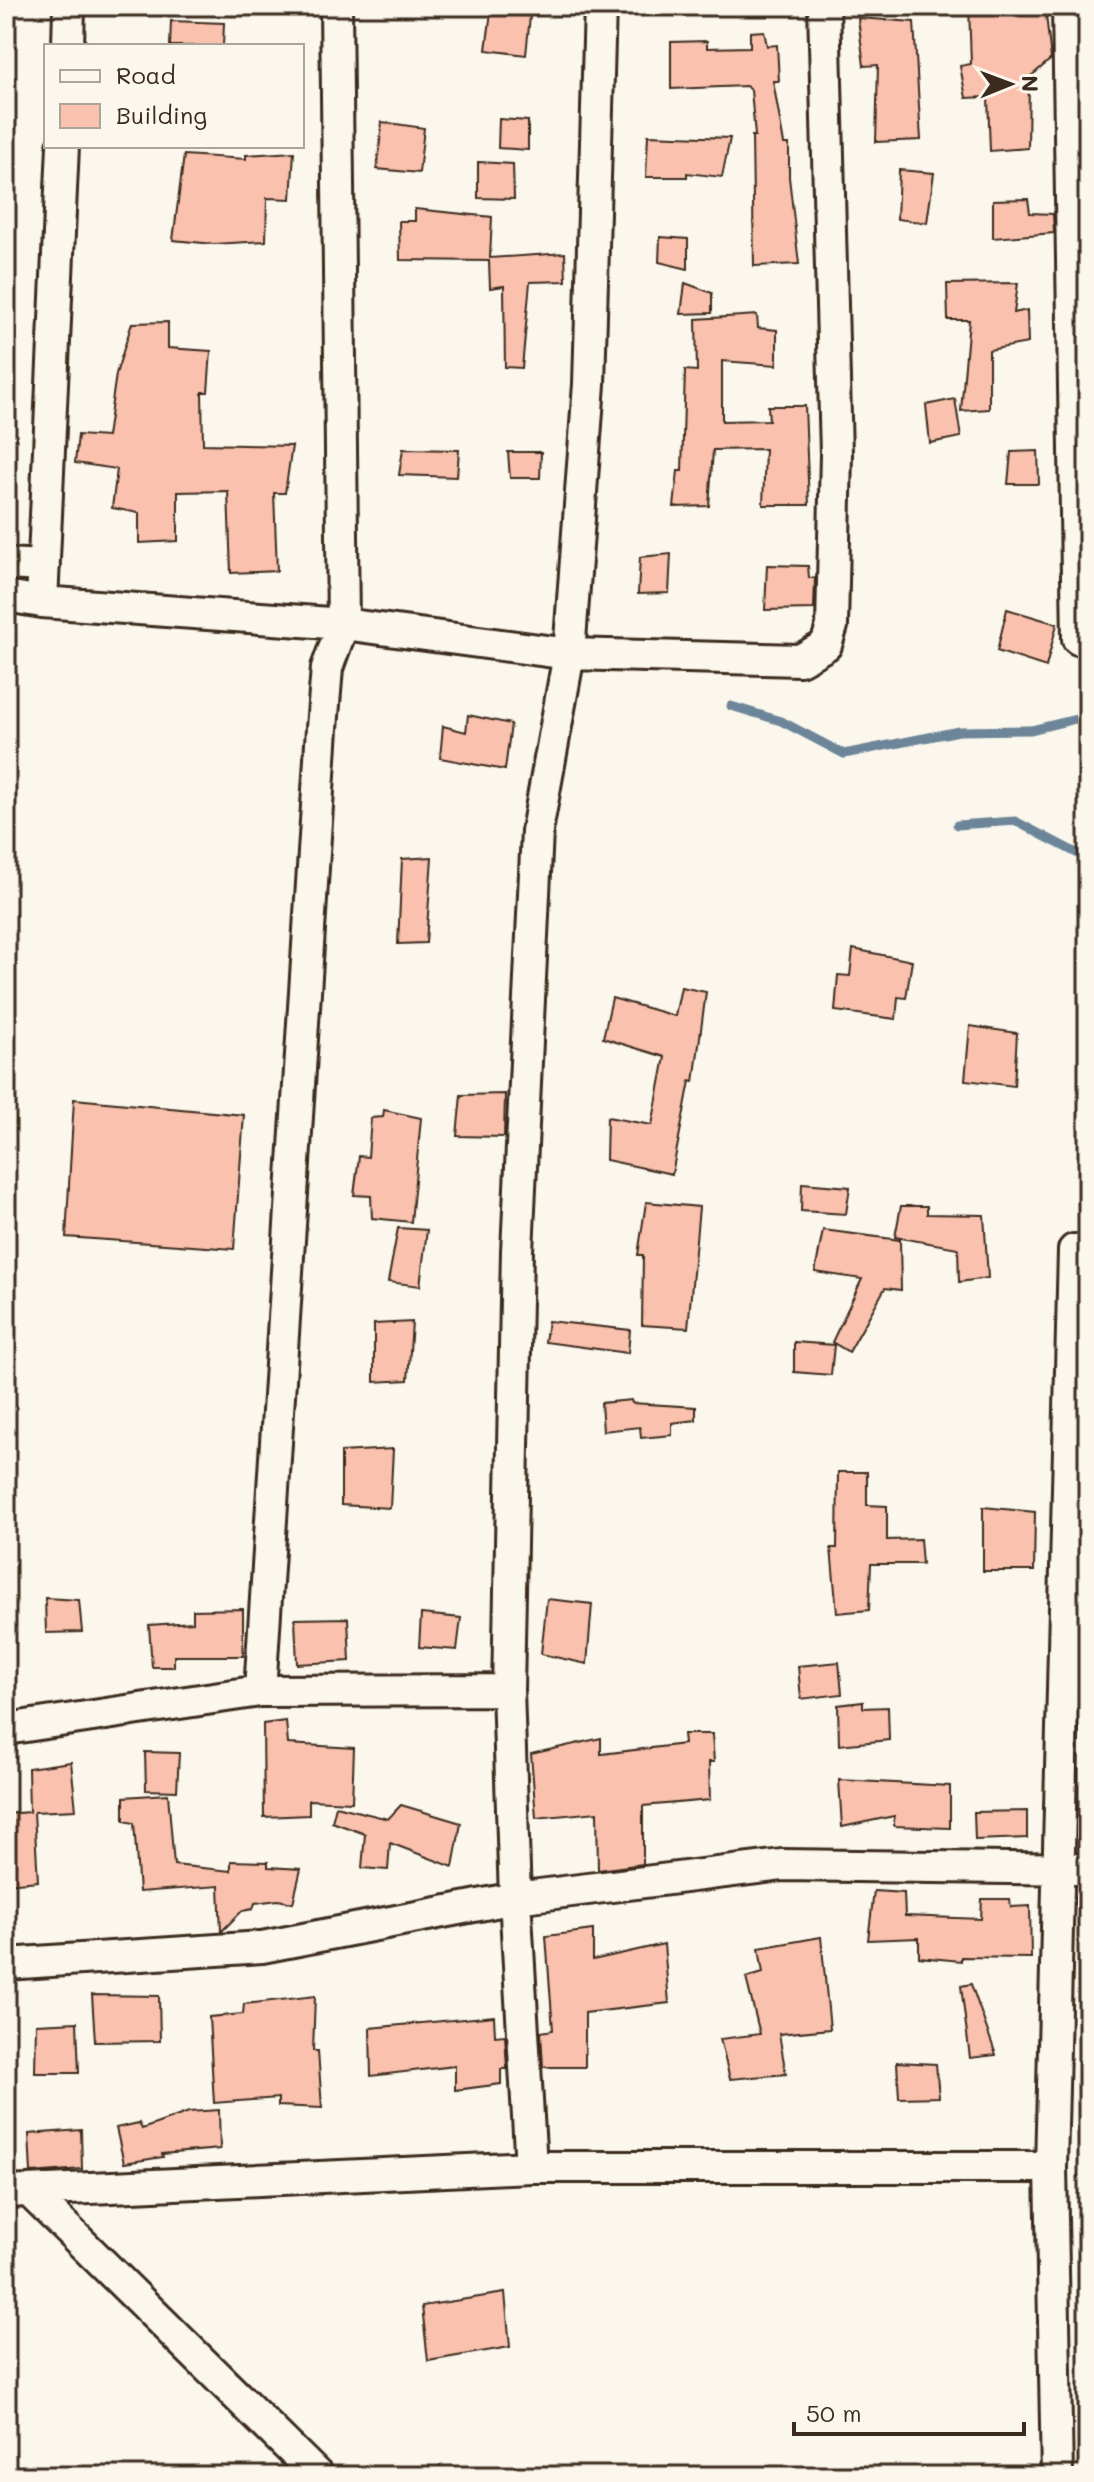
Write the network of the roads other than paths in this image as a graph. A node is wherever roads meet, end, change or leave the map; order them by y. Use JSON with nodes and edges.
{"nodes":[{"id":1,"x":69,"y":6,"type":"edge"},
{"id":2,"x":336,"y":6,"type":"edge"},
{"id":3,"x":600,"y":6,"type":"edge"},
{"id":4,"x":824,"y":6,"type":"edge"},
{"id":5,"x":1068,"y":6,"type":"edge"},
{"id":6,"x":68,"y":44,"type":"edge"},
{"id":7,"x":63,"y":148,"type":"edge"},
{"id":8,"x":6,"y":564,"type":"edge"},
{"id":9,"x":44,"y":566,"type":"junction"},
{"id":10,"x":6,"y":596,"type":"edge"},
{"id":11,"x":42,"y":602,"type":"junction"},
{"id":12,"x":343,"y":624,"type":"junction"},
{"id":13,"x":1078,"y":639,"type":"dead end"},
{"id":14,"x":569,"y":654,"type":"junction"},
{"id":15,"x":1074,"y":1250,"type":"dead end"},
{"id":16,"x":1080,"y":1393,"type":"edge"},
{"id":17,"x":508,"y":1690,"type":"junction"},
{"id":18,"x":260,"y":1691,"type":"junction"},
{"id":19,"x":6,"y":1729,"type":"edge"},
{"id":20,"x":1074,"y":1868,"type":"edge"},
{"id":21,"x":515,"y":1898,"type":"junction"},
{"id":22,"x":6,"y":1964,"type":"edge"},
{"id":23,"x":531,"y":2167,"type":"junction"},
{"id":24,"x":1051,"y":2167,"type":"junction"},
{"id":25,"x":18,"y":2192,"type":"edge"},
{"id":26,"x":318,"y":2476,"type":"edge"},
{"id":27,"x":1057,"y":2476,"type":"edge"}],
"edges":[{"from":1,"to":6,"type":"street"},
{"from":2,"to":12,"type":"street"},
{"from":3,"to":14,"type":"street"},
{"from":4,"to":14,"type":"street"},
{"from":5,"to":13,"type":"street"},
{"from":7,"to":9,"type":"street"},
{"from":8,"to":9,"type":"street"},
{"from":9,"to":11,"type":"street"},
{"from":10,"to":11,"type":"street"},
{"from":11,"to":12,"type":"street"},
{"from":12,"to":14,"type":"street"},
{"from":12,"to":18,"type":"street"},
{"from":14,"to":17,"type":"street"},
{"from":15,"to":16,"type":"street"},
{"from":16,"to":20,"type":"street"},
{"from":17,"to":18,"type":"street"},
{"from":17,"to":21,"type":"street"},
{"from":18,"to":19,"type":"street"},
{"from":20,"to":21,"type":"street"},
{"from":20,"to":24,"type":"street"},
{"from":21,"to":22,"type":"street"},
{"from":21,"to":23,"type":"street"},
{"from":23,"to":24,"type":"street"},
{"from":23,"to":25,"type":"street"},
{"from":24,"to":27,"type":"street"},
{"from":25,"to":26,"type":"street"}]}
